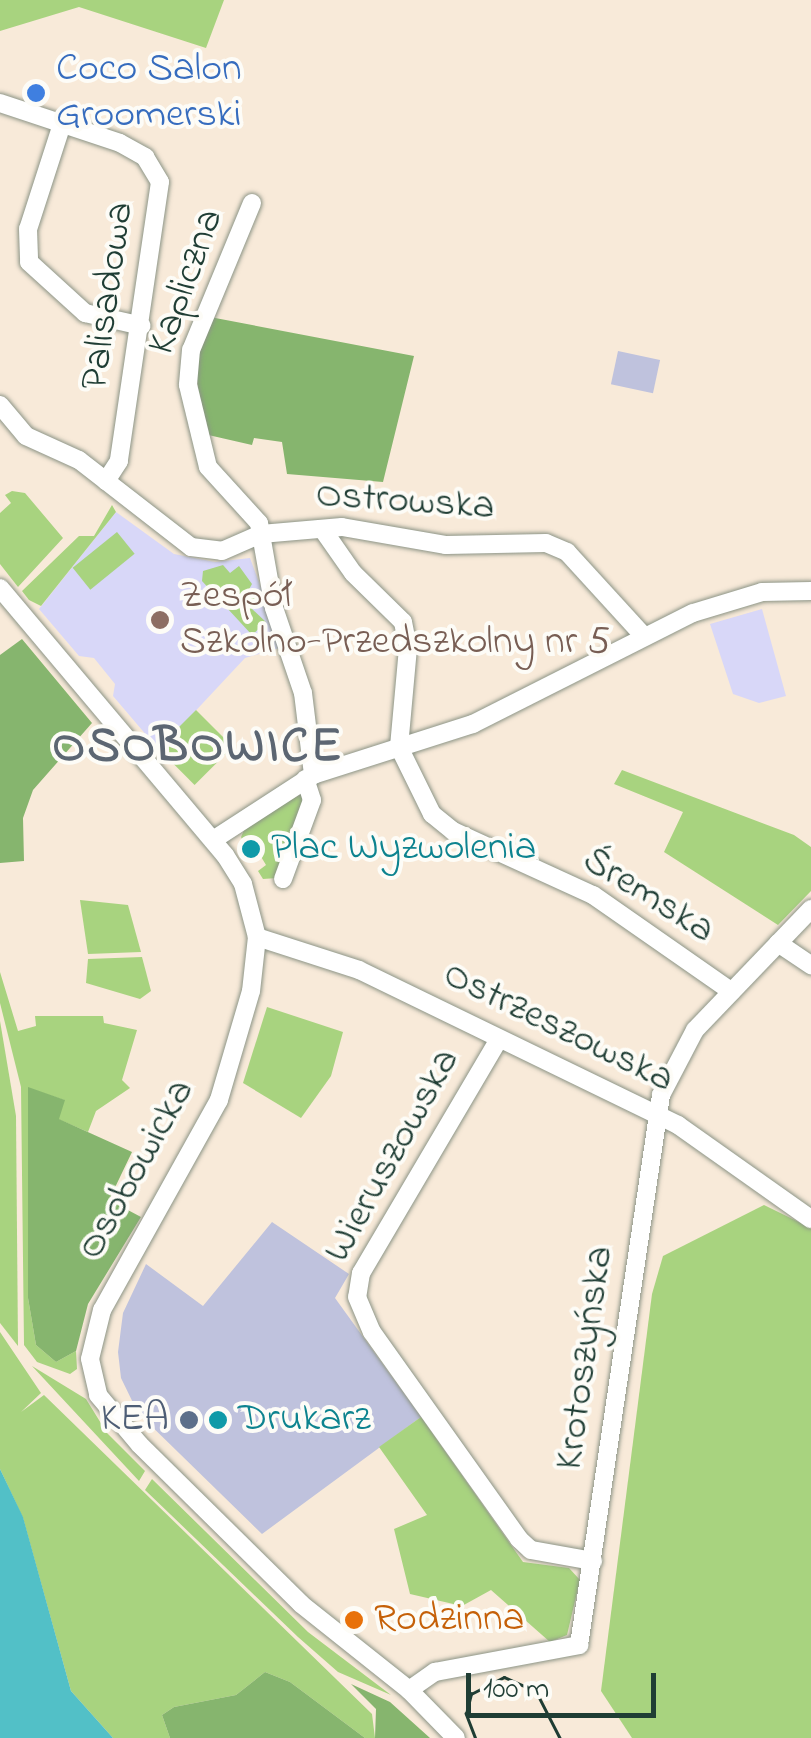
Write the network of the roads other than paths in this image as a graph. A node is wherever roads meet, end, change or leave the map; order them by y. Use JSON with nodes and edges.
{"nodes":[{"id":1,"x":0,"y":103,"type":"edge"},
{"id":2,"x":62,"y":124,"type":"junction"},
{"id":3,"x":252,"y":203,"type":"dead end"},
{"id":4,"x":142,"y":326,"type":"junction"},
{"id":5,"x":0,"y":405,"type":"edge"},
{"id":6,"x":106,"y":481,"type":"junction"},
{"id":7,"x":323,"y":530,"type":"junction"},
{"id":8,"x":261,"y":534,"type":"junction"},
{"id":9,"x":0,"y":588,"type":"edge"},
{"id":10,"x":811,"y":591,"type":"edge"},
{"id":11,"x":642,"y":634,"type":"junction"},
{"id":12,"x":399,"y":747,"type":"junction"},
{"id":13,"x":309,"y":777,"type":"junction"},
{"id":14,"x":213,"y":840,"type":"junction"},
{"id":15,"x":283,"y":879,"type":"dead end"},
{"id":16,"x":811,"y":909,"type":"edge"},
{"id":17,"x":256,"y":937,"type":"junction"},
{"id":18,"x":778,"y":943,"type":"junction"},
{"id":19,"x":811,"y":965,"type":"edge"},
{"id":20,"x":732,"y":992,"type":"junction"},
{"id":21,"x":499,"y":1039,"type":"junction"},
{"id":22,"x":656,"y":1114,"type":"junction"},
{"id":23,"x":811,"y":1219,"type":"edge"},
{"id":24,"x":593,"y":1560,"type":"junction"},
{"id":25,"x":409,"y":1690,"type":"junction"},
{"id":26,"x":456,"y":1738,"type":"edge"}],
"edges":[{"from":1,"to":2,"type":"street","name":"Palisadowa"},
{"from":2,"to":4,"type":"street","name":"Palisadowa"},
{"from":2,"to":4,"type":"street"},
{"from":3,"to":8,"type":"street","name":"Kapliczna"},
{"from":4,"to":6,"type":"street","name":"Palisadowa"},
{"from":5,"to":6,"type":"street","name":"Ostrowska"},
{"from":6,"to":8,"type":"street","name":"Ostrowska"},
{"from":7,"to":8,"type":"street","name":"Ostrowska"},
{"from":7,"to":11,"type":"street","name":"Ostrowska"},
{"from":7,"to":12,"type":"street"},
{"from":8,"to":13,"type":"street","name":"Kapliczna"},
{"from":9,"to":14,"type":"street","name":"Osobowicka"},
{"from":10,"to":11,"type":"street"},
{"from":11,"to":12,"type":"street"},
{"from":12,"to":13,"type":"street"},
{"from":12,"to":20,"type":"street","name":"Śremska"},
{"from":13,"to":14,"type":"street"},
{"from":13,"to":15,"type":"street"},
{"from":14,"to":17,"type":"street","name":"Osobowicka"},
{"from":16,"to":18,"type":"street","name":"Krotoszyńska"},
{"from":17,"to":21,"type":"street","name":"Ostrzeszowska"},
{"from":17,"to":25,"type":"street","name":"Osobowicka"},
{"from":18,"to":19,"type":"street"},
{"from":18,"to":20,"type":"street","name":"Krotoszyńska"},
{"from":20,"to":22,"type":"street","name":"Krotoszyńska"},
{"from":21,"to":22,"type":"street","name":"Ostrzeszowska"},
{"from":21,"to":24,"type":"street","name":"Wieruszowska"},
{"from":22,"to":23,"type":"street","name":"Ostrzeszowska"},
{"from":22,"to":24,"type":"street","name":"Krotoszyńska"},
{"from":24,"to":25,"type":"street","name":"Krotoszyńska"},
{"from":25,"to":26,"type":"street","name":"Osobowicka"}]}
